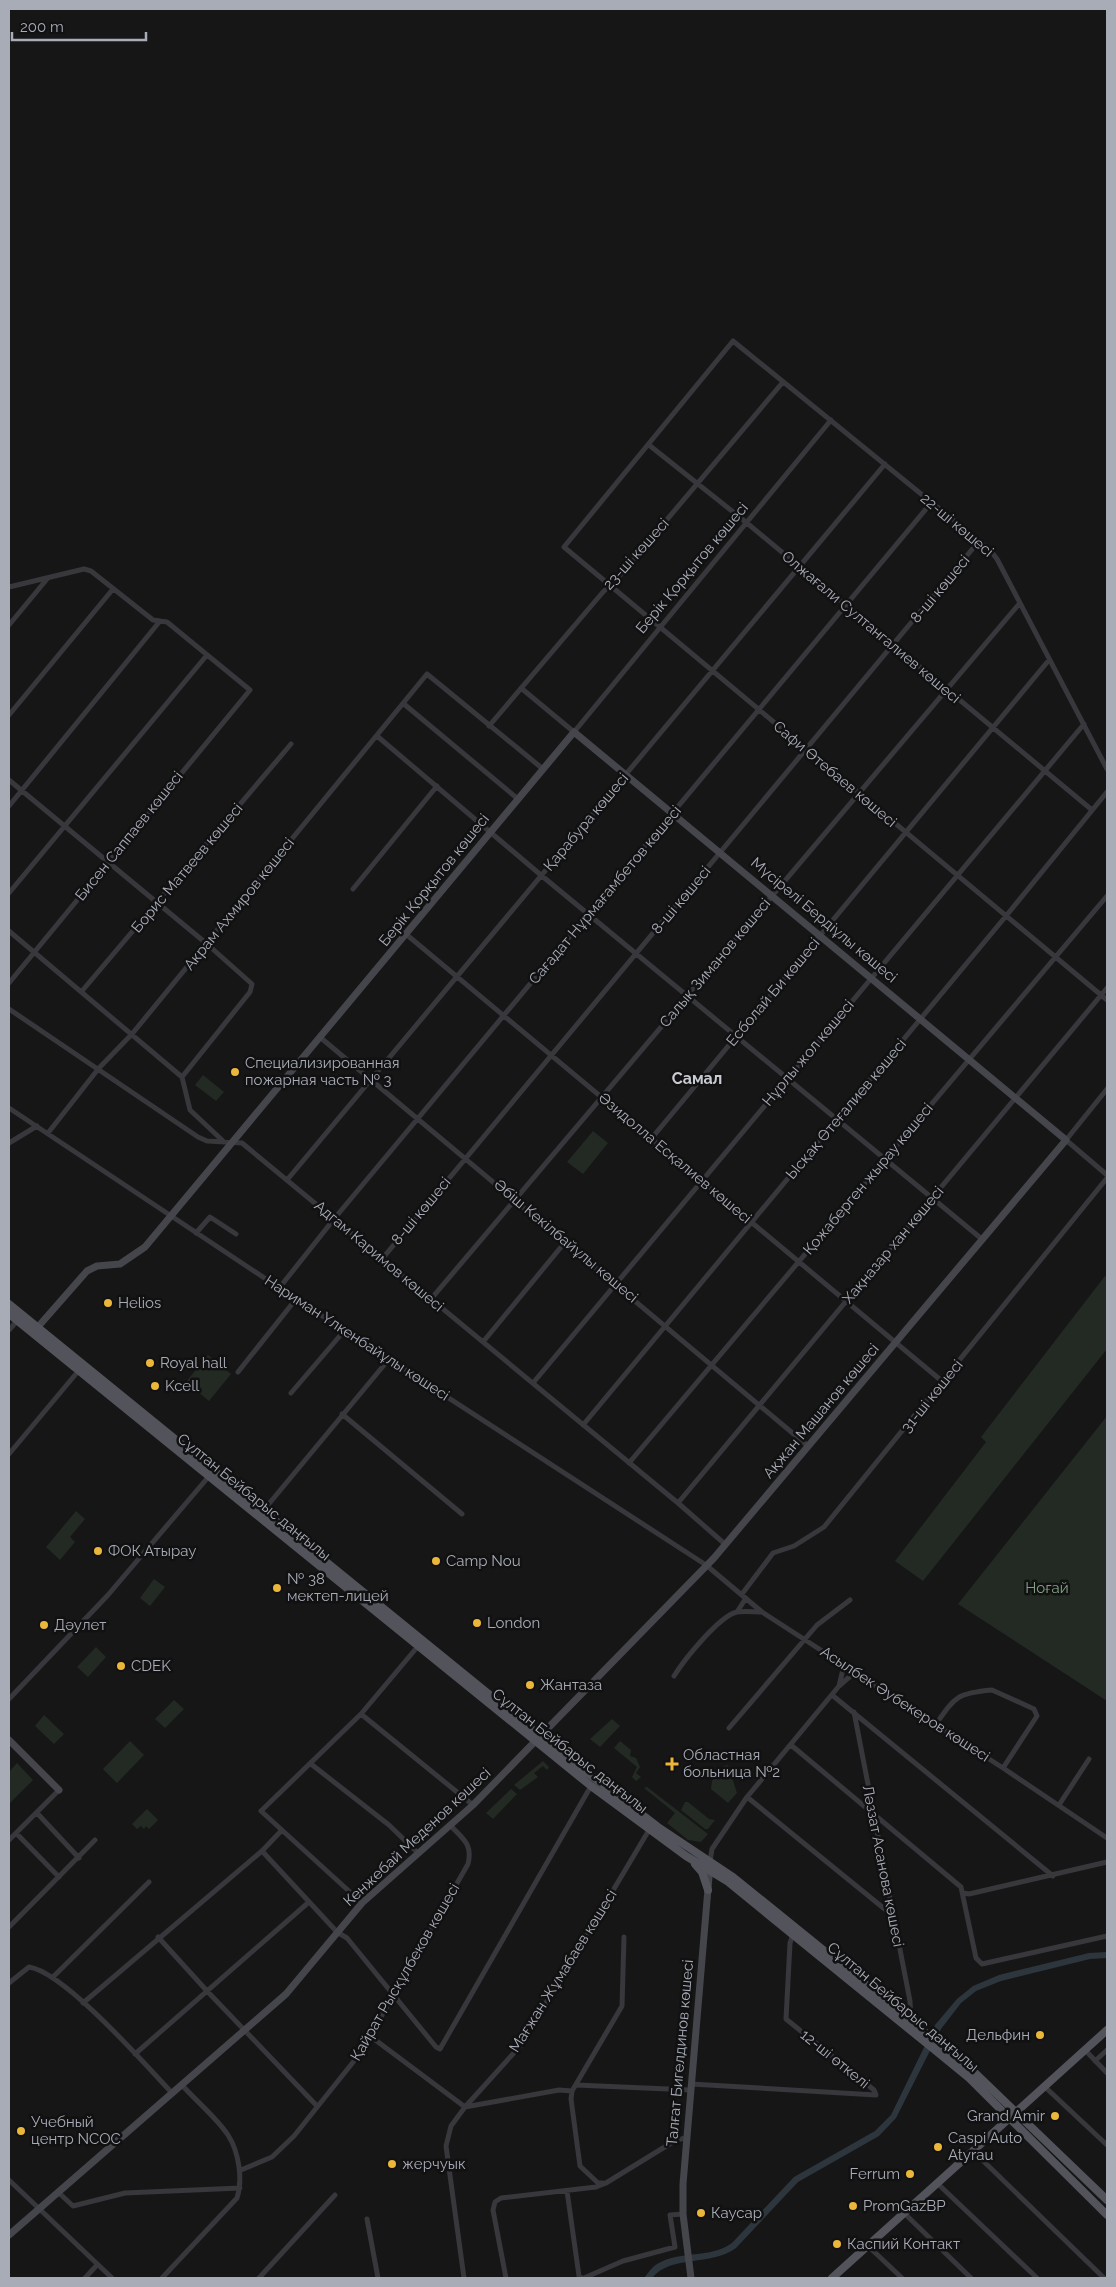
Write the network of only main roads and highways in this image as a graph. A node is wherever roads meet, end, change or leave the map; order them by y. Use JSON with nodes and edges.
{"nodes":[{"id":1,"x":9,"y":1304,"type":"edge"},
{"id":2,"x":9,"y":1314,"type":"edge"},
{"id":3,"x":81,"y":1368,"type":"junction"},
{"id":4,"x":211,"y":1474,"type":"junction"},
{"id":5,"x":420,"y":1644,"type":"junction"},
{"id":6,"x":538,"y":1740,"type":"junction"},
{"id":7,"x":686,"y":1856,"type":"junction"},
{"id":8,"x":710,"y":1866,"type":"junction"},
{"id":9,"x":708,"y":1890,"type":"road end"},
{"id":10,"x":1107,"y":2030,"type":"edge"},
{"id":11,"x":1006,"y":2102,"type":"junction"},
{"id":12,"x":1025,"y":2104,"type":"junction"},
{"id":13,"x":998,"y":2108,"type":"junction"},
{"id":14,"x":1016,"y":2112,"type":"junction"},
{"id":15,"x":1023,"y":2118,"type":"junction"},
{"id":16,"x":1009,"y":2119,"type":"junction"},
{"id":17,"x":999,"y":2128,"type":"junction"},
{"id":18,"x":1018,"y":2128,"type":"junction"},
{"id":19,"x":1107,"y":2200,"type":"edge"},
{"id":20,"x":1107,"y":2215,"type":"edge"},
{"id":21,"x":832,"y":2278,"type":"edge"}],
"edges":[{"from":1,"to":3,"type":"main road","name":"Сұлтан Бейбарыс даңғылы"},
{"from":2,"to":3,"type":"main road","name":"Сұлтан Бейбарыс даңғылы"},
{"from":3,"to":4,"type":"main road","name":"Сұлтан Бейбарыс даңғылы"},
{"from":4,"to":5,"type":"main road","name":"Сұлтан Бейбарыс даңғылы"},
{"from":4,"to":5,"type":"main road","name":"Сұлтан Бейбарыс даңғылы"},
{"from":5,"to":6,"type":"main road","name":"Сұлтан Бейбарыс даңғылы"},
{"from":6,"to":7,"type":"main road","name":"Сұлтан Бейбарыс даңғылы"},
{"from":6,"to":8,"type":"main road","name":"Сұлтан Бейбарыс даңғылы"},
{"from":7,"to":8,"type":"main road","name":"Сұлтан Бейбарыс даңғылы"},
{"from":7,"to":9,"type":"main road"},
{"from":8,"to":11,"type":"main road","name":"Сұлтан Бейбарыс даңғылы"},
{"from":8,"to":13,"type":"main road","name":"Сұлтан Бейбарыс даңғылы"},
{"from":10,"to":12,"type":"main road"},
{"from":11,"to":12,"type":"main road"},
{"from":11,"to":14,"type":"main road","name":"Сұлтан Бейбарыс даңғылы"},
{"from":12,"to":14,"type":"main road"},
{"from":12,"to":15,"type":"main road"},
{"from":13,"to":16,"type":"main road","name":"Сұлтан Бейбарыс даңғылы"},
{"from":13,"to":17,"type":"main road"},
{"from":14,"to":15,"type":"main road","name":"Сұлтан Бейбарыс даңғылы"},
{"from":14,"to":16,"type":"main road"},
{"from":15,"to":19,"type":"main road","name":"Сұлтан Бейбарыс даңғылы"},
{"from":16,"to":17,"type":"main road"},
{"from":16,"to":18,"type":"main road","name":"Сұлтан Бейбарыс даңғылы"},
{"from":17,"to":18,"type":"main road"},
{"from":17,"to":21,"type":"main road"},
{"from":18,"to":20,"type":"main road","name":"Сұлтан Бейбарыс даңғылы"}]}
